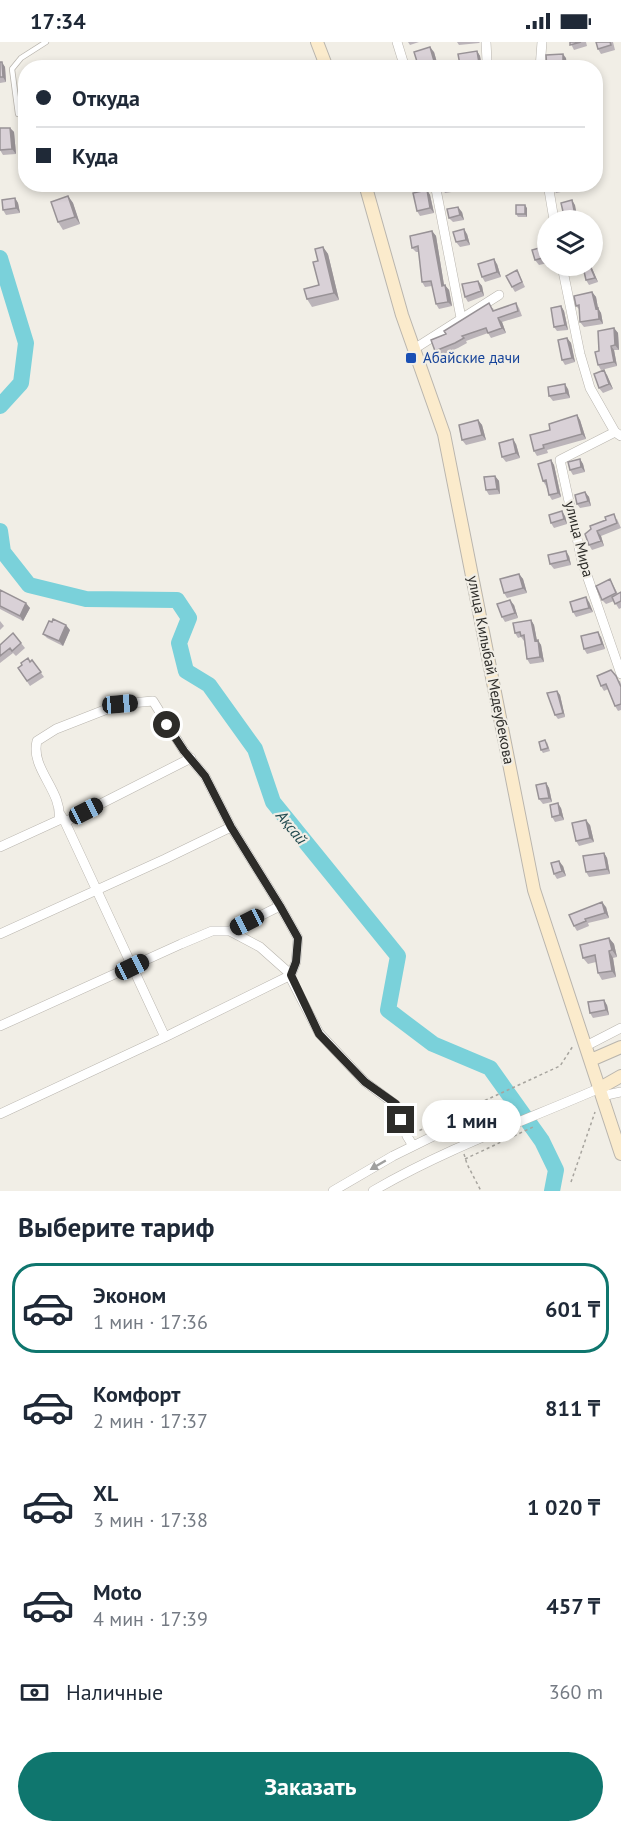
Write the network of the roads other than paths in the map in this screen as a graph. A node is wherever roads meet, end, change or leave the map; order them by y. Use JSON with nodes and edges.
{"nodes":[{"id":1,"x":46,"y":42,"type":"edge"},
{"id":2,"x":317,"y":42,"type":"edge"},
{"id":3,"x":397,"y":42,"type":"edge"},
{"id":4,"x":486,"y":42,"type":"edge"},
{"id":5,"x":542,"y":42,"type":"edge"},
{"id":6,"x":19,"y":60,"type":"edge"},
{"id":7,"x":324,"y":60,"type":"edge"},
{"id":8,"x":403,"y":60,"type":"edge"},
{"id":9,"x":487,"y":60,"type":"edge"},
{"id":10,"x":541,"y":60,"type":"edge"},
{"id":11,"x":18,"y":62,"type":"edge"},
{"id":12,"x":18,"y":114,"type":"dead end"},
{"id":13,"x":367,"y":192,"type":"edge"},
{"id":14,"x":437,"y":192,"type":"edge"},
{"id":15,"x":549,"y":192,"type":"edge"},
{"id":16,"x":552,"y":210,"type":"edge"},
{"id":17,"x":564,"y":276,"type":"edge"},
{"id":18,"x":500,"y":295,"type":"dead end"},
{"id":19,"x":461,"y":318,"type":"junction"},
{"id":20,"x":414,"y":348,"type":"junction"},
{"id":21,"x":618,"y":434,"type":"edge"},
{"id":22,"x":621,"y":674,"type":"edge"},
{"id":23,"x":191,"y":759,"type":"junction"},
{"id":24,"x":62,"y":818,"type":"junction"},
{"id":25,"x":231,"y":827,"type":"junction"},
{"id":26,"x":0,"y":847,"type":"edge"},
{"id":27,"x":96,"y":891,"type":"junction"},
{"id":28,"x":280,"y":906,"type":"junction"},
{"id":29,"x":230,"y":931,"type":"junction"},
{"id":30,"x":0,"y":934,"type":"edge"},
{"id":31,"x":132,"y":967,"type":"junction"},
{"id":32,"x":291,"y":975,"type":"junction"},
{"id":33,"x":0,"y":1026,"type":"edge"},
{"id":34,"x":621,"y":1028,"type":"edge"},
{"id":35,"x":165,"y":1037,"type":"junction"},
{"id":36,"x":586,"y":1046,"type":"junction"},
{"id":37,"x":621,"y":1047,"type":"edge"},
{"id":38,"x":591,"y":1060,"type":"junction"},
{"id":39,"x":621,"y":1076,"type":"edge"},
{"id":40,"x":612,"y":1094,"type":"edge"},
{"id":41,"x":0,"y":1114,"type":"edge"},
{"id":42,"x":478,"y":1138,"type":"junction"},
{"id":43,"x":413,"y":1146,"type":"junction"},
{"id":44,"x":621,"y":1154,"type":"edge"},
{"id":45,"x":333,"y":1191,"type":"edge"},
{"id":46,"x":373,"y":1191,"type":"edge"}],
"edges":[{"from":1,"to":6,"type":"lane"},
{"from":2,"to":7,"type":"main road"},
{"from":3,"to":8,"type":"street"},
{"from":4,"to":9,"type":"street"},
{"from":5,"to":10,"type":"street"},
{"from":11,"to":12,"type":"lane"},
{"from":13,"to":20,"type":"main road","name":"улица Килыбай Медеубекова"},
{"from":14,"to":19,"type":"street"},
{"from":15,"to":16,"type":"street"},
{"from":17,"to":21,"type":"street"},
{"from":18,"to":19,"type":"street"},
{"from":19,"to":20,"type":"street"},
{"from":20,"to":36,"type":"main road","name":"улица Килыбай Медеубекова"},
{"from":21,"to":22,"type":"street","name":"улица Мира"},
{"from":23,"to":24,"type":"street"},
{"from":23,"to":24,"type":"street"},
{"from":23,"to":25,"type":"street"},
{"from":24,"to":26,"type":"street"},
{"from":24,"to":27,"type":"street"},
{"from":25,"to":27,"type":"street"},
{"from":25,"to":28,"type":"street"},
{"from":27,"to":30,"type":"street"},
{"from":27,"to":31,"type":"street"},
{"from":28,"to":29,"type":"street"},
{"from":28,"to":32,"type":"street"},
{"from":29,"to":31,"type":"street"},
{"from":29,"to":32,"type":"street"},
{"from":31,"to":33,"type":"street"},
{"from":31,"to":35,"type":"street"},
{"from":32,"to":35,"type":"street"},
{"from":32,"to":43,"type":"street"},
{"from":34,"to":36,"type":"street"},
{"from":35,"to":41,"type":"street"},
{"from":36,"to":38,"type":"main road","name":"улица Килыбай Медеубекова"},
{"from":37,"to":38,"type":"main road"},
{"from":38,"to":40,"type":"main road","name":"улица Килыбай Медеубекова"},
{"from":39,"to":40,"type":"main road"},
{"from":40,"to":42,"type":"street"},
{"from":40,"to":44,"type":"main road","name":"улица Килыбай Медеубекова"},
{"from":42,"to":43,"type":"street"},
{"from":42,"to":46,"type":"street"},
{"from":43,"to":45,"type":"street","one_way":true}]}
